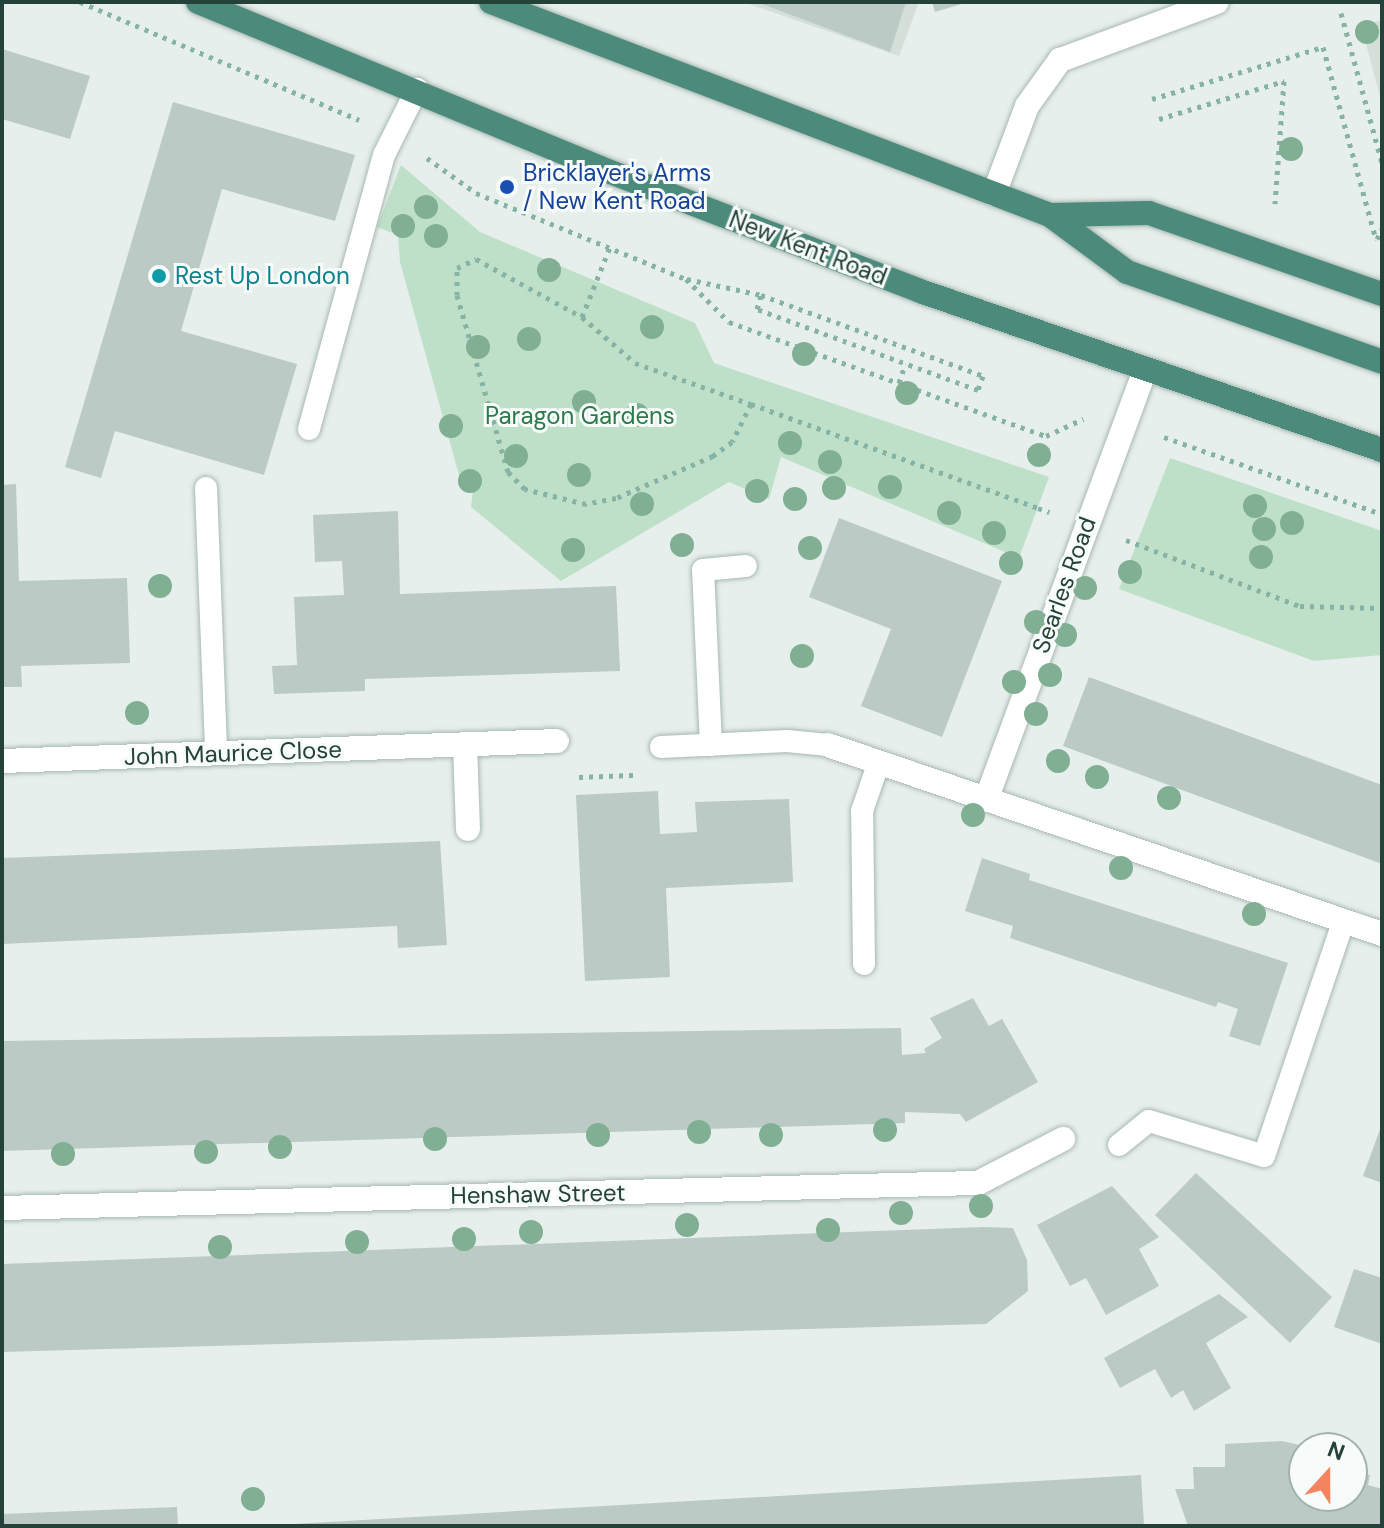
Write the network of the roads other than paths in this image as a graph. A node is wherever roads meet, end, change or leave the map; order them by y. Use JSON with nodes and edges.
{"nodes":[{"id":1,"x":198,"y":2,"type":"edge"},
{"id":2,"x":491,"y":2,"type":"edge"},
{"id":3,"x":1217,"y":2,"type":"edge"},
{"id":4,"x":532,"y":9,"type":"edge"},
{"id":5,"x":417,"y":89,"type":"junction"},
{"id":6,"x":994,"y":194,"type":"junction"},
{"id":7,"x":1050,"y":215,"type":"junction"},
{"id":8,"x":1382,"y":294,"type":"edge"},
{"id":9,"x":1382,"y":362,"type":"edge"},
{"id":10,"x":1145,"y":371,"type":"junction"},
{"id":11,"x":309,"y":429,"type":"dead end"},
{"id":12,"x":1382,"y":450,"type":"edge"},
{"id":13,"x":206,"y":488,"type":"dead end"},
{"id":14,"x":746,"y":566,"type":"dead end"},
{"id":15,"x":557,"y":741,"type":"dead end"},
{"id":16,"x":465,"y":744,"type":"junction"},
{"id":17,"x":711,"y":745,"type":"junction"},
{"id":18,"x":828,"y":745,"type":"joint"},
{"id":19,"x":661,"y":747,"type":"dead end"},
{"id":20,"x":216,"y":753,"type":"junction"},
{"id":21,"x":2,"y":761,"type":"edge"},
{"id":22,"x":879,"y":762,"type":"junction"},
{"id":23,"x":986,"y":800,"type":"junction"},
{"id":24,"x":468,"y":829,"type":"dead end"},
{"id":25,"x":1343,"y":923,"type":"junction"},
{"id":26,"x":1382,"y":934,"type":"edge"},
{"id":27,"x":864,"y":964,"type":"dead end"},
{"id":28,"x":1063,"y":1139,"type":"dead end"},
{"id":29,"x":1119,"y":1145,"type":"dead end"},
{"id":30,"x":2,"y":1208,"type":"edge"}],
"edges":[{"from":1,"to":5,"type":"highway","name":"New Kent Road"},
{"from":2,"to":4,"type":"highway"},
{"from":3,"to":6,"type":"street"},
{"from":4,"to":6,"type":"highway"},
{"from":5,"to":10,"type":"highway","name":"New Kent Road"},
{"from":5,"to":11,"type":"lane"},
{"from":6,"to":7,"type":"highway"},
{"from":7,"to":8,"type":"highway"},
{"from":7,"to":9,"type":"highway"},
{"from":10,"to":12,"type":"highway","name":"New Kent Road"},
{"from":10,"to":23,"type":"street","name":"Searles Road"},
{"from":13,"to":20,"type":"lane"},
{"from":14,"to":17,"type":"lane"},
{"from":15,"to":16,"type":"street","name":"John Maurice Close"},
{"from":16,"to":20,"type":"street","name":"John Maurice Close"},
{"from":16,"to":24,"type":"street"},
{"from":17,"to":18,"type":"lane"},
{"from":17,"to":19,"type":"lane"},
{"from":18,"to":22,"type":"street"},
{"from":20,"to":21,"type":"street","name":"John Maurice Close"},
{"from":22,"to":23,"type":"street"},
{"from":22,"to":27,"type":"lane"},
{"from":23,"to":25,"type":"street"},
{"from":25,"to":26,"type":"street"},
{"from":25,"to":29,"type":"lane"},
{"from":28,"to":30,"type":"street","name":"Henshaw Street"}]}
